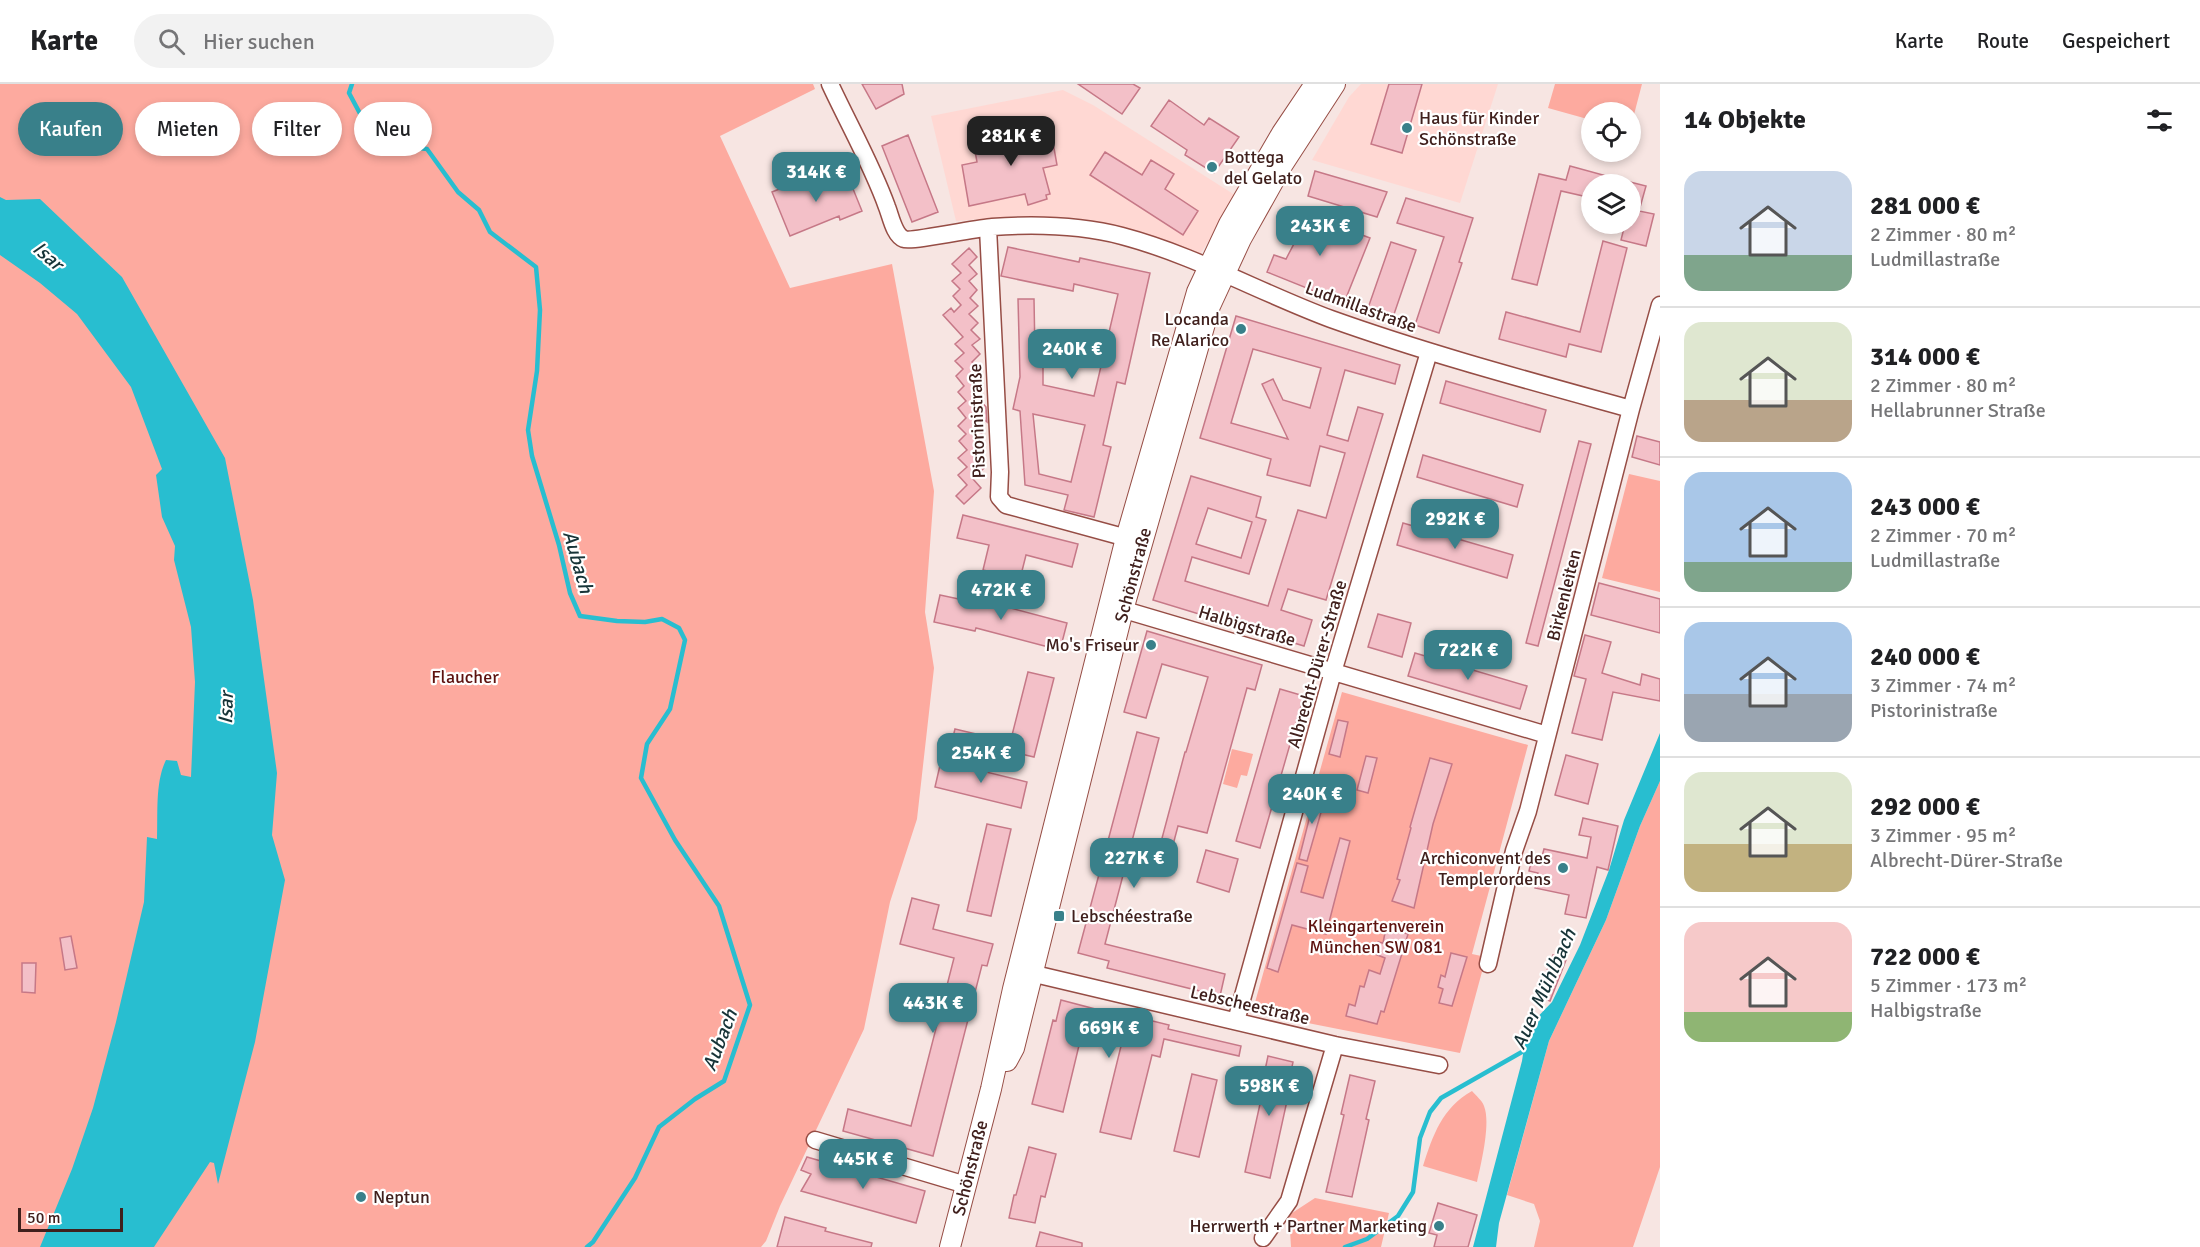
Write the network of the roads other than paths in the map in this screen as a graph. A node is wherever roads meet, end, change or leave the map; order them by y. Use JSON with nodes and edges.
{"nodes":[{"id":1,"x":830,"y":84,"type":"edge"},
{"id":2,"x":1328,"y":85,"type":"edge"},
{"id":3,"x":988,"y":228,"type":"junction"},
{"id":4,"x":1216,"y":270,"type":"junction"},
{"id":5,"x":1660,"y":305,"type":"edge"},
{"id":6,"x":1429,"y":352,"type":"junction"},
{"id":7,"x":1631,"y":409,"type":"junction"},
{"id":8,"x":1134,"y":540,"type":"junction"},
{"id":9,"x":1116,"y":607,"type":"junction"},
{"id":10,"x":1333,"y":672,"type":"junction"},
{"id":11,"x":1547,"y":735,"type":"junction"},
{"id":12,"x":1488,"y":964,"type":"dead end"},
{"id":13,"x":1025,"y":972,"type":"junction"},
{"id":14,"x":1236,"y":1022,"type":"junction"},
{"id":15,"x":1335,"y":1045,"type":"junction"},
{"id":16,"x":1439,"y":1065,"type":"dead end"},
{"id":17,"x":815,"y":1140,"type":"dead end"},
{"id":18,"x":966,"y":1185,"type":"junction"},
{"id":19,"x":1263,"y":1238,"type":"dead end"},
{"id":20,"x":950,"y":1247,"type":"edge"}],
"edges":[{"from":1,"to":3,"type":"street","name":"Ludmillastraße"},
{"from":2,"to":4,"type":"street","name":"Schönstraße"},
{"from":3,"to":4,"type":"street","name":"Ludmillastraße"},
{"from":3,"to":8,"type":"street","name":"Pistorinistraße"},
{"from":4,"to":6,"type":"street","name":"Ludmillastraße"},
{"from":4,"to":8,"type":"street","name":"Schönstraße"},
{"from":5,"to":7,"type":"street","name":"Birkenleiten"},
{"from":6,"to":7,"type":"street","name":"Ludmillastraße"},
{"from":6,"to":10,"type":"street","name":"Albrecht-Dürer-Straße"},
{"from":7,"to":11,"type":"street","name":"Birkenleiten"},
{"from":8,"to":9,"type":"street","name":"Schönstraße"},
{"from":9,"to":10,"type":"street","name":"Halbigstraße"},
{"from":9,"to":13,"type":"street","name":"Schönstraße"},
{"from":10,"to":11,"type":"street","name":"Halbigstraße"},
{"from":10,"to":14,"type":"street","name":"Albrecht-Dürer-Straße"},
{"from":11,"to":12,"type":"street","name":"Birkenleiten"},
{"from":13,"to":14,"type":"street","name":"Lebscheestraße"},
{"from":13,"to":18,"type":"street","name":"Schönstraße"},
{"from":14,"to":15,"type":"street","name":"Lebscheestraße"},
{"from":15,"to":16,"type":"street","name":"Lebscheestraße"},
{"from":15,"to":19,"type":"street"},
{"from":17,"to":18,"type":"street"},
{"from":18,"to":20,"type":"street","name":"Schönstraße"}]}
